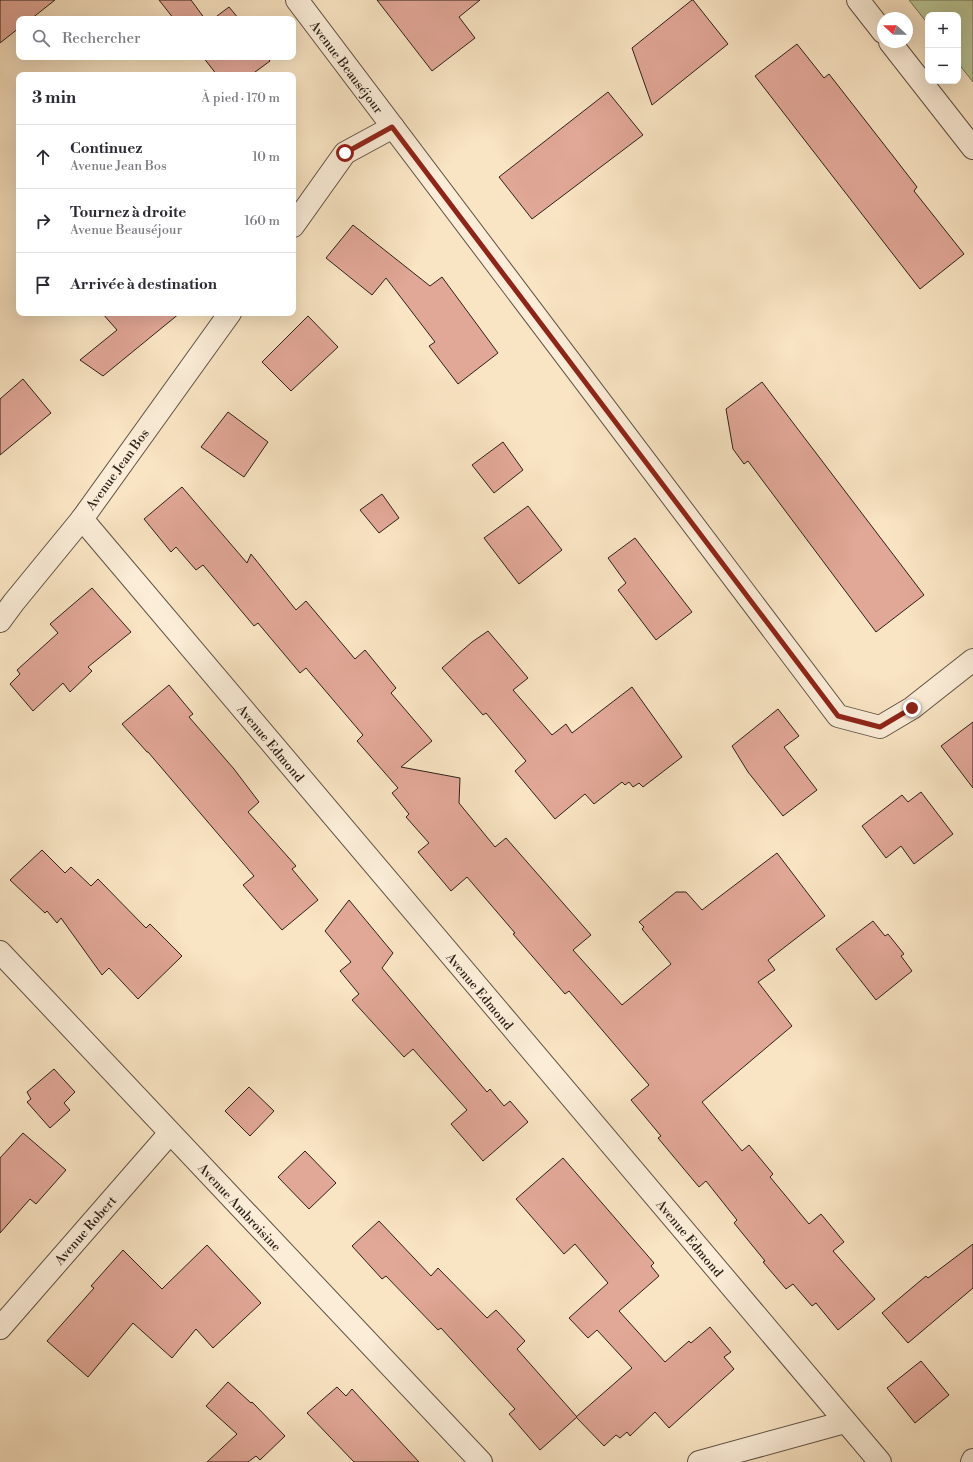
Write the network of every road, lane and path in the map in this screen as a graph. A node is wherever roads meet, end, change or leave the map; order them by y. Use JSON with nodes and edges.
{"nodes":[{"id":1,"x":297,"y":0,"type":"edge"},
{"id":2,"x":858,"y":0,"type":"edge"},
{"id":3,"x":877,"y":24,"type":"edge"},
{"id":4,"x":895,"y":48,"type":"edge"},
{"id":5,"x":392,"y":127,"type":"junction"},
{"id":6,"x":973,"y":148,"type":"edge"},
{"id":7,"x":296,"y":222,"type":"edge"},
{"id":8,"x":228,"y":316,"type":"edge"},
{"id":9,"x":82,"y":519,"type":"junction"},
{"id":10,"x":7,"y":597,"type":"edge"},
{"id":11,"x":0,"y":622,"type":"edge"},
{"id":12,"x":973,"y":660,"type":"edge"},
{"id":13,"x":0,"y":952,"type":"edge"},
{"id":14,"x":170,"y":1133,"type":"junction"},
{"id":15,"x":0,"y":1328,"type":"edge"},
{"id":16,"x":845,"y":1422,"type":"junction"},
{"id":17,"x":481,"y":1462,"type":"edge"},
{"id":18,"x":699,"y":1462,"type":"edge"},
{"id":19,"x":880,"y":1462,"type":"edge"}],
"edges":[{"from":1,"to":5,"type":"street","name":"Avenue Beauséjour"},
{"from":2,"to":3,"type":"street"},
{"from":4,"to":6,"type":"street"},
{"from":5,"to":7,"type":"street"},
{"from":5,"to":12,"type":"street","name":"Avenue Beauséjour"},
{"from":8,"to":9,"type":"street","name":"Avenue Jean Bos"},
{"from":9,"to":10,"type":"street","name":"Avenue Jean Bos"},
{"from":9,"to":16,"type":"street","name":"Avenue Edmond"},
{"from":10,"to":11,"type":"street","name":"Avenue Jean Bos"},
{"from":13,"to":14,"type":"street","name":"Avenue Ambroisine"},
{"from":14,"to":15,"type":"street","name":"Avenue Robert"},
{"from":14,"to":17,"type":"street","name":"Avenue Ambroisine"},
{"from":16,"to":18,"type":"street"},
{"from":16,"to":19,"type":"street","name":"Avenue Edmond"}]}
